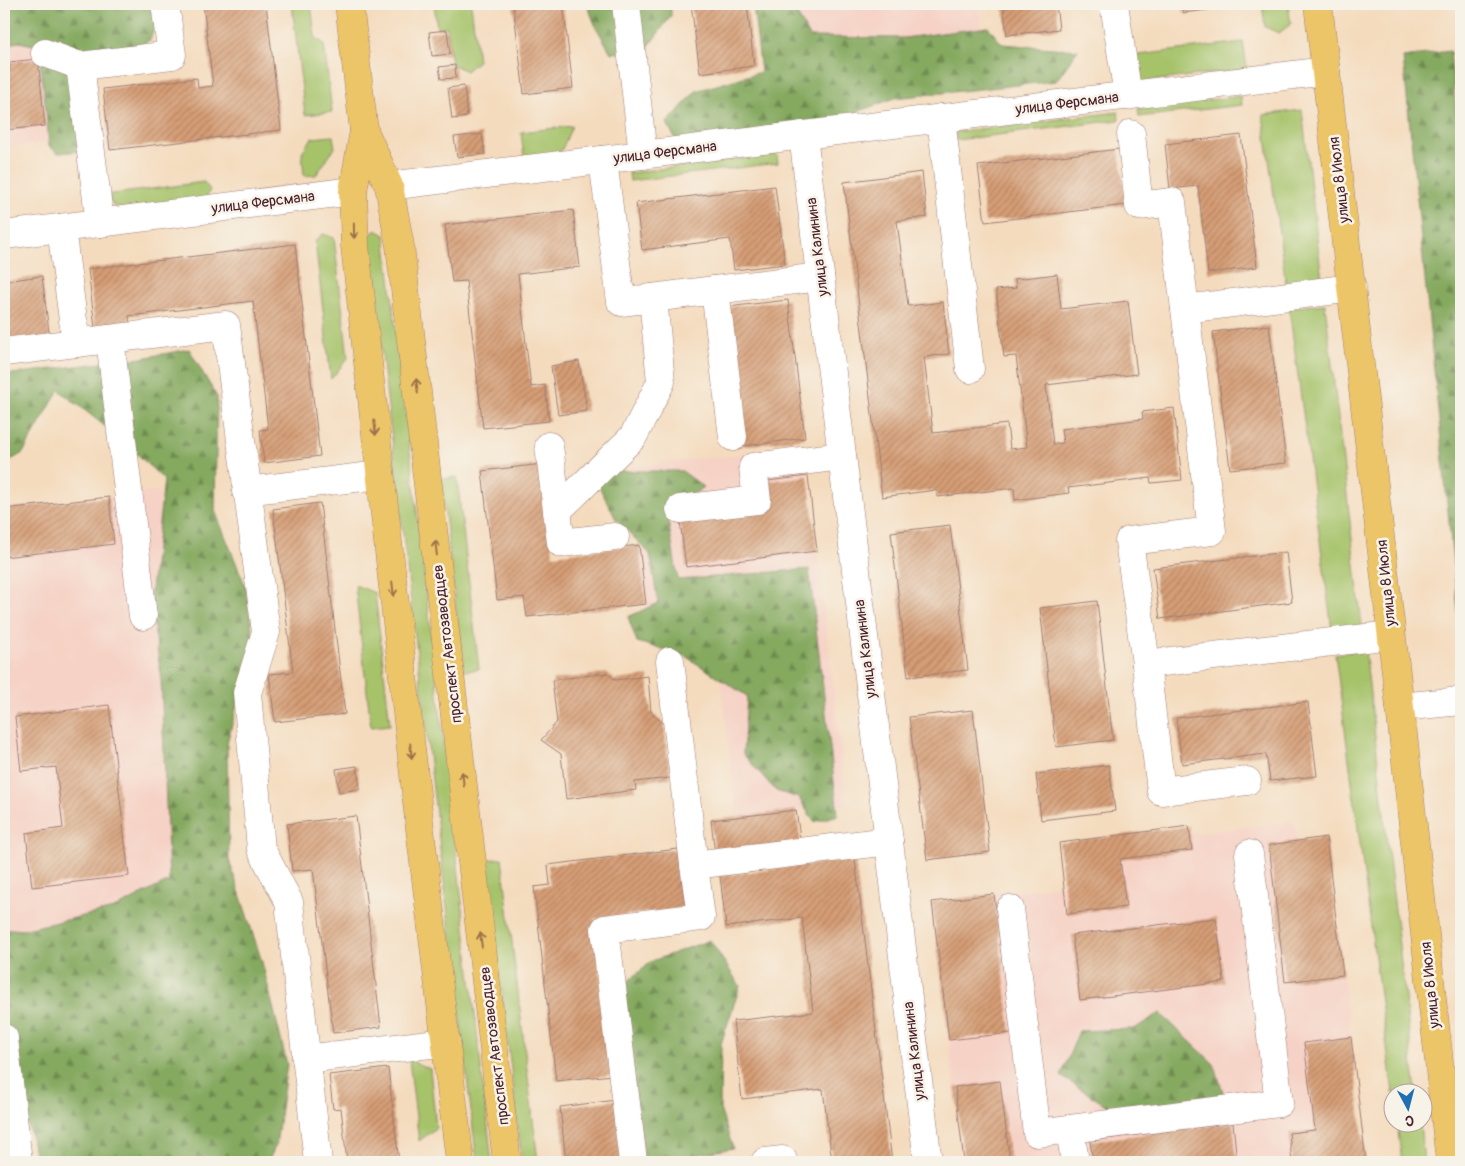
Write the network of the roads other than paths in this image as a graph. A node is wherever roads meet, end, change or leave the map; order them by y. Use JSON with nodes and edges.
{"nodes":[{"id":1,"x":165,"y":4,"type":"edge"},
{"id":2,"x":349,"y":4,"type":"edge"},
{"id":3,"x":626,"y":4,"type":"edge"},
{"id":4,"x":1114,"y":4,"type":"edge"},
{"id":5,"x":1318,"y":4,"type":"edge"},
{"id":6,"x":45,"y":53,"type":"dead end"},
{"id":7,"x":80,"y":66,"type":"junction"},
{"id":8,"x":1326,"y":71,"type":"junction"},
{"id":9,"x":1128,"y":96,"type":"junction"},
{"id":10,"x":941,"y":118,"type":"junction"},
{"id":11,"x":364,"y":131,"type":"junction"},
{"id":12,"x":1131,"y":134,"type":"dead end"},
{"id":13,"x":803,"y":135,"type":"junction"},
{"id":14,"x":643,"y":155,"type":"junction"},
{"id":15,"x":603,"y":160,"type":"junction"},
{"id":16,"x":389,"y":186,"type":"junction"},
{"id":17,"x":353,"y":192,"type":"junction"},
{"id":18,"x":100,"y":223,"type":"junction"},
{"id":19,"x":61,"y":228,"type":"junction"},
{"id":20,"x":4,"y":235,"type":"edge"},
{"id":21,"x":820,"y":277,"type":"junction"},
{"id":22,"x":1352,"y":288,"type":"junction"},
{"id":23,"x":715,"y":290,"type":"junction"},
{"id":24,"x":653,"y":298,"type":"junction"},
{"id":25,"x":1185,"y":308,"type":"junction"},
{"id":26,"x":110,"y":339,"type":"junction"},
{"id":27,"x":76,"y":343,"type":"junction"},
{"id":28,"x":4,"y":352,"type":"edge"},
{"id":29,"x":970,"y":369,"type":"dead end"},
{"id":30,"x":733,"y":437,"type":"dead end"},
{"id":31,"x":549,"y":446,"type":"dead end"},
{"id":32,"x":842,"y":456,"type":"junction"},
{"id":33,"x":380,"y":476,"type":"junction"},
{"id":34,"x":246,"y":491,"type":"junction"},
{"id":35,"x":680,"y":509,"type":"dead end"},
{"id":36,"x":557,"y":511,"type":"junction"},
{"id":37,"x":615,"y":537,"type":"dead end"},
{"id":38,"x":143,"y":616,"type":"dead end"},
{"id":39,"x":1392,"y":634,"type":"junction"},
{"id":40,"x":670,"y":661,"type":"dead end"},
{"id":41,"x":1146,"y":664,"type":"junction"},
{"id":42,"x":1461,"y":701,"type":"edge"},
{"id":43,"x":1400,"y":707,"type":"junction"},
{"id":44,"x":1247,"y":781,"type":"dead end"},
{"id":45,"x":889,"y":841,"type":"junction"},
{"id":46,"x":1249,"y":854,"type":"dead end"},
{"id":47,"x":694,"y":865,"type":"junction"},
{"id":48,"x":1010,"y":910,"type":"dead end"},
{"id":49,"x":4,"y":1038,"type":"edge"},
{"id":50,"x":446,"y":1042,"type":"junction"},
{"id":51,"x":306,"y":1059,"type":"junction"},
{"id":52,"x":1070,"y":1129,"type":"junction"},
{"id":53,"x":18,"y":1162,"type":"edge"},
{"id":54,"x":318,"y":1162,"type":"edge"},
{"id":55,"x":460,"y":1162,"type":"edge"},
{"id":56,"x":507,"y":1162,"type":"edge"},
{"id":57,"x":633,"y":1162,"type":"edge"},
{"id":58,"x":928,"y":1162,"type":"edge"},
{"id":59,"x":1074,"y":1162,"type":"edge"},
{"id":60,"x":1450,"y":1162,"type":"edge"}],
"edges":[{"from":1,"to":7,"type":"street"},
{"from":2,"to":11,"type":"main road","name":"проспект Автозаводцев"},
{"from":3,"to":14,"type":"street"},
{"from":4,"to":9,"type":"street"},
{"from":5,"to":8,"type":"main road","name":"улица 8 Июля"},
{"from":6,"to":7,"type":"street"},
{"from":7,"to":18,"type":"street"},
{"from":8,"to":9,"type":"street","name":"улица Ферсмана"},
{"from":8,"to":22,"type":"main road","name":"улица 8 Июля"},
{"from":9,"to":10,"type":"street","name":"улица Ферсмана"},
{"from":10,"to":13,"type":"street","name":"улица Ферсмана"},
{"from":10,"to":29,"type":"street"},
{"from":11,"to":16,"type":"main road","name":"проспект Автозаводцев"},
{"from":11,"to":17,"type":"main road","name":"проспект Автозаводцев"},
{"from":12,"to":25,"type":"street"},
{"from":13,"to":14,"type":"street","name":"улица Ферсмана"},
{"from":13,"to":21,"type":"street","name":"улица Калинина"},
{"from":14,"to":15,"type":"street","name":"улица Ферсмана"},
{"from":15,"to":16,"type":"street","name":"улица Ферсмана"},
{"from":15,"to":24,"type":"street"},
{"from":16,"to":17,"type":"main road","name":"улица Ферсмана"},
{"from":56,"to":16,"type":"main road","name":"проспект Автозаводцев","one_way":true},
{"from":17,"to":18,"type":"street","name":"улица Ферсмана"},
{"from":17,"to":33,"type":"main road","name":"проспект Автозаводцев","one_way":true},
{"from":18,"to":19,"type":"street","name":"улица Ферсмана"},
{"from":19,"to":20,"type":"street","name":"улица Ферсмана"},
{"from":19,"to":27,"type":"street"},
{"from":21,"to":23,"type":"street"},
{"from":21,"to":32,"type":"street","name":"улица Калинина"},
{"from":22,"to":25,"type":"street"},
{"from":22,"to":39,"type":"main road","name":"улица 8 Июля"},
{"from":23,"to":24,"type":"street"},
{"from":23,"to":30,"type":"street"},
{"from":24,"to":36,"type":"street"},
{"from":25,"to":41,"type":"street"},
{"from":26,"to":27,"type":"street"},
{"from":26,"to":34,"type":"street"},
{"from":26,"to":38,"type":"street"},
{"from":27,"to":28,"type":"street"},
{"from":31,"to":36,"type":"street"},
{"from":32,"to":35,"type":"street"},
{"from":32,"to":45,"type":"street","name":"улица Калинина"},
{"from":33,"to":34,"type":"street"},
{"from":33,"to":50,"type":"main road","name":"проспект Автозаводцев","one_way":true},
{"from":34,"to":51,"type":"street"},
{"from":36,"to":37,"type":"street"},
{"from":39,"to":41,"type":"street"},
{"from":39,"to":43,"type":"main road","name":"улица 8 Июля"},
{"from":40,"to":47,"type":"street"},
{"from":41,"to":44,"type":"street"},
{"from":42,"to":43,"type":"street"},
{"from":43,"to":60,"type":"main road","name":"улица 8 Июля"},
{"from":45,"to":47,"type":"street"},
{"from":45,"to":58,"type":"street","name":"улица Калинина"},
{"from":46,"to":52,"type":"street"},
{"from":47,"to":57,"type":"street"},
{"from":48,"to":52,"type":"street"},
{"from":49,"to":53,"type":"street"},
{"from":50,"to":51,"type":"street"},
{"from":50,"to":55,"type":"main road","name":"проспект Автозаводцев"},
{"from":51,"to":54,"type":"street"},
{"from":52,"to":59,"type":"street"}]}
